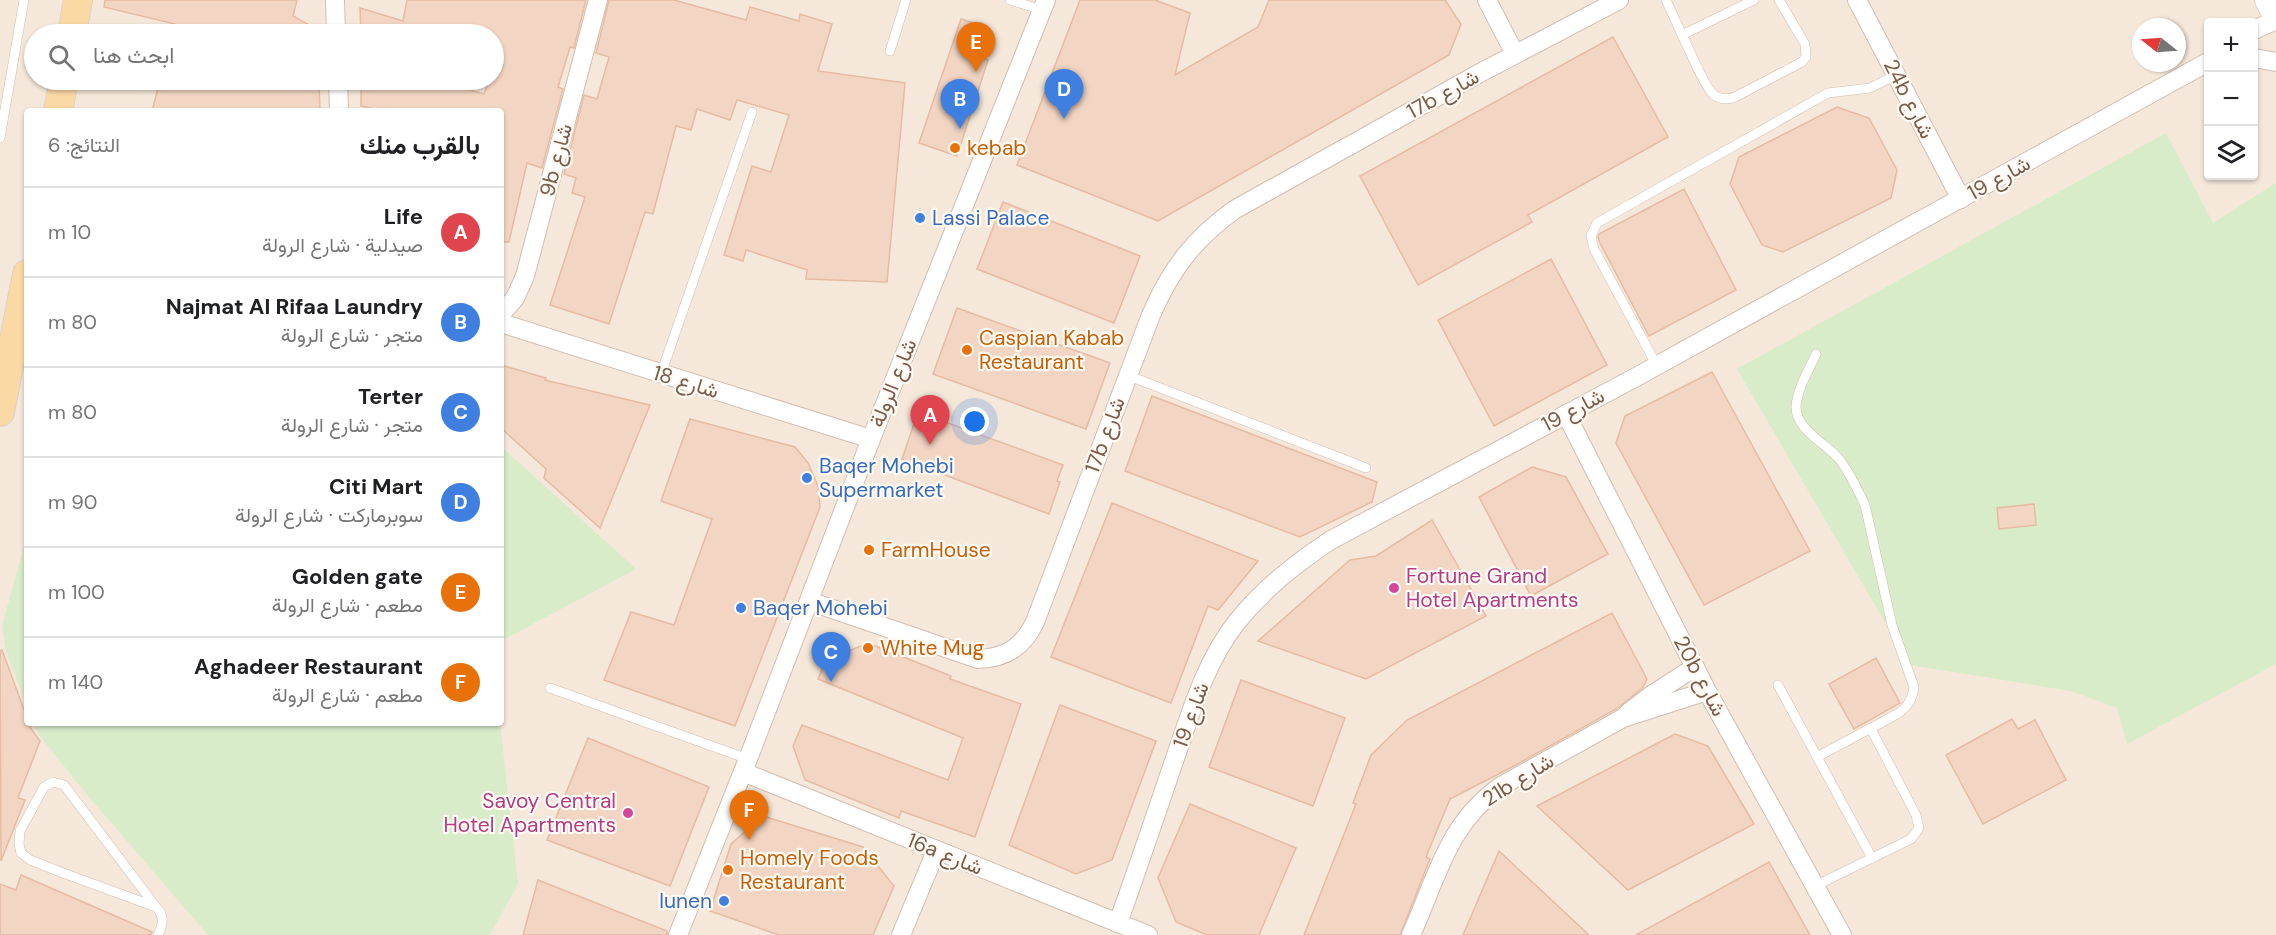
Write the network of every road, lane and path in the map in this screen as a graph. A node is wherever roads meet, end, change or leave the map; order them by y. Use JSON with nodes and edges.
{"nodes":[{"id":1,"x":24,"y":0,"type":"edge"},
{"id":2,"x":78,"y":0,"type":"edge"},
{"id":3,"x":335,"y":0,"type":"edge"},
{"id":4,"x":598,"y":0,"type":"edge"},
{"id":5,"x":906,"y":0,"type":"edge"},
{"id":6,"x":1010,"y":0,"type":"edge"},
{"id":7,"x":1487,"y":0,"type":"edge"},
{"id":8,"x":1619,"y":0,"type":"edge"},
{"id":9,"x":1666,"y":0,"type":"edge"},
{"id":10,"x":1754,"y":0,"type":"edge"},
{"id":11,"x":1779,"y":0,"type":"edge"},
{"id":12,"x":1857,"y":0,"type":"edge"},
{"id":13,"x":2268,"y":0,"type":"edge"},
{"id":14,"x":1044,"y":5,"type":"edge"},
{"id":15,"x":2276,"y":16,"type":"edge"},
{"id":16,"x":2276,"y":20,"type":"edge"},
{"id":17,"x":74,"y":24,"type":"edge"},
{"id":18,"x":336,"y":24,"type":"edge"},
{"id":19,"x":2258,"y":28,"type":"edge"},
{"id":20,"x":1683,"y":34,"type":"junction"},
{"id":21,"x":890,"y":51,"type":"dead end"},
{"id":22,"x":1515,"y":54,"type":"junction"},
{"id":23,"x":2258,"y":59,"type":"edge"},
{"id":24,"x":2276,"y":62,"type":"edge"},
{"id":25,"x":2204,"y":64,"type":"edge"},
{"id":26,"x":1896,"y":75,"type":"junction"},
{"id":27,"x":62,"y":90,"type":"edge"},
{"id":28,"x":338,"y":90,"type":"edge"},
{"id":29,"x":59,"y":108,"type":"edge"},
{"id":30,"x":339,"y":108,"type":"edge"},
{"id":31,"x":752,"y":112,"type":"dead end"},
{"id":32,"x":0,"y":138,"type":"edge"},
{"id":33,"x":1960,"y":199,"type":"junction"},
{"id":34,"x":24,"y":289,"type":"edge"},
{"id":35,"x":504,"y":311,"type":"edge"},
{"id":36,"x":504,"y":324,"type":"edge"},
{"id":37,"x":1816,"y":354,"type":"dead end"},
{"id":38,"x":1657,"y":366,"type":"junction"},
{"id":39,"x":661,"y":374,"type":"junction"},
{"id":40,"x":1127,"y":375,"type":"junction"},
{"id":41,"x":0,"y":412,"type":"edge"},
{"id":42,"x":1566,"y":414,"type":"junction"},
{"id":43,"x":871,"y":439,"type":"junction"},
{"id":44,"x":1366,"y":468,"type":"dead end"},
{"id":45,"x":809,"y":601,"type":"junction"},
{"id":46,"x":1695,"y":667,"type":"junction"},
{"id":47,"x":1778,"y":685,"type":"dead end"},
{"id":48,"x":550,"y":688,"type":"dead end"},
{"id":49,"x":1707,"y":691,"type":"junction"},
{"id":50,"x":1623,"y":718,"type":"junction"},
{"id":51,"x":1871,"y":729,"type":"junction"},
{"id":52,"x":1817,"y":758,"type":"junction"},
{"id":53,"x":746,"y":765,"type":"junction"},
{"id":54,"x":936,"y":851,"type":"junction"},
{"id":55,"x":1872,"y":858,"type":"junction"},
{"id":56,"x":1815,"y":886,"type":"junction"},
{"id":57,"x":156,"y":907,"type":"junction"},
{"id":58,"x":1118,"y":923,"type":"junction"},
{"id":59,"x":158,"y":935,"type":"edge"},
{"id":60,"x":678,"y":935,"type":"edge"},
{"id":61,"x":901,"y":935,"type":"edge"},
{"id":62,"x":1148,"y":935,"type":"edge"},
{"id":63,"x":1412,"y":935,"type":"edge"},
{"id":64,"x":1842,"y":935,"type":"edge"}],
"edges":[{"from":1,"to":32,"type":"lane"},
{"from":2,"to":17,"type":"main road"},
{"from":3,"to":18,"type":"street"},
{"from":4,"to":35,"type":"street","name":"9b شارع"},
{"from":5,"to":21,"type":"lane"},
{"from":6,"to":14,"type":"lane"},
{"from":7,"to":22,"type":"street"},
{"from":8,"to":22,"type":"street","name":"17b شارع"},
{"from":9,"to":20,"type":"lane"},
{"from":10,"to":20,"type":"lane"},
{"from":11,"to":20,"type":"lane"},
{"from":12,"to":26,"type":"street","name":"24b شارع"},
{"from":13,"to":15,"type":"main road"},
{"from":14,"to":43,"type":"street","name":"شارع الرولة"},
{"from":16,"to":19,"type":"street"},
{"from":22,"to":40,"type":"street","name":"17b شارع"},
{"from":23,"to":24,"type":"street"},
{"from":25,"to":33,"type":"street","name":"شارع 19"},
{"from":26,"to":33,"type":"street","name":"24b شارع"},
{"from":26,"to":38,"type":"lane"},
{"from":27,"to":29,"type":"main road"},
{"from":28,"to":30,"type":"street"},
{"from":31,"to":39,"type":"lane"},
{"from":33,"to":38,"type":"street","name":"شارع 19"},
{"from":34,"to":41,"type":"main road"},
{"from":36,"to":39,"type":"street","name":"شارع 18"},
{"from":37,"to":51,"type":"lane"},
{"from":38,"to":42,"type":"street","name":"شارع 19"},
{"from":39,"to":43,"type":"street","name":"شارع 18"},
{"from":40,"to":44,"type":"lane"},
{"from":40,"to":45,"type":"street","name":"17b شارع"},
{"from":42,"to":46,"type":"street","name":"20b شارع"},
{"from":42,"to":58,"type":"street","name":"شارع 19"},
{"from":43,"to":45,"type":"street","name":"شارع الرولة"},
{"from":45,"to":53,"type":"street","name":"شارع الرولة"},
{"from":46,"to":49,"type":"street","name":"20b شارع"},
{"from":46,"to":50,"type":"street","name":"21b شارع"},
{"from":47,"to":52,"type":"lane"},
{"from":48,"to":53,"type":"lane"},
{"from":49,"to":50,"type":"street","name":"21b شارع"},
{"from":49,"to":56,"type":"street","name":"20b شارع"},
{"from":50,"to":63,"type":"street","name":"21b شارع"},
{"from":51,"to":52,"type":"lane"},
{"from":51,"to":55,"type":"lane"},
{"from":52,"to":55,"type":"lane"},
{"from":53,"to":54,"type":"street","name":"16a شارع"},
{"from":53,"to":60,"type":"street","name":"شارع الرولة"},
{"from":54,"to":58,"type":"street","name":"16a شارع"},
{"from":54,"to":61,"type":"street"},
{"from":55,"to":56,"type":"lane"},
{"from":56,"to":64,"type":"street","name":"20b شارع"},
{"from":57,"to":57,"type":"lane"},
{"from":57,"to":59,"type":"lane"},
{"from":58,"to":62,"type":"street","name":"16a شارع"}]}
